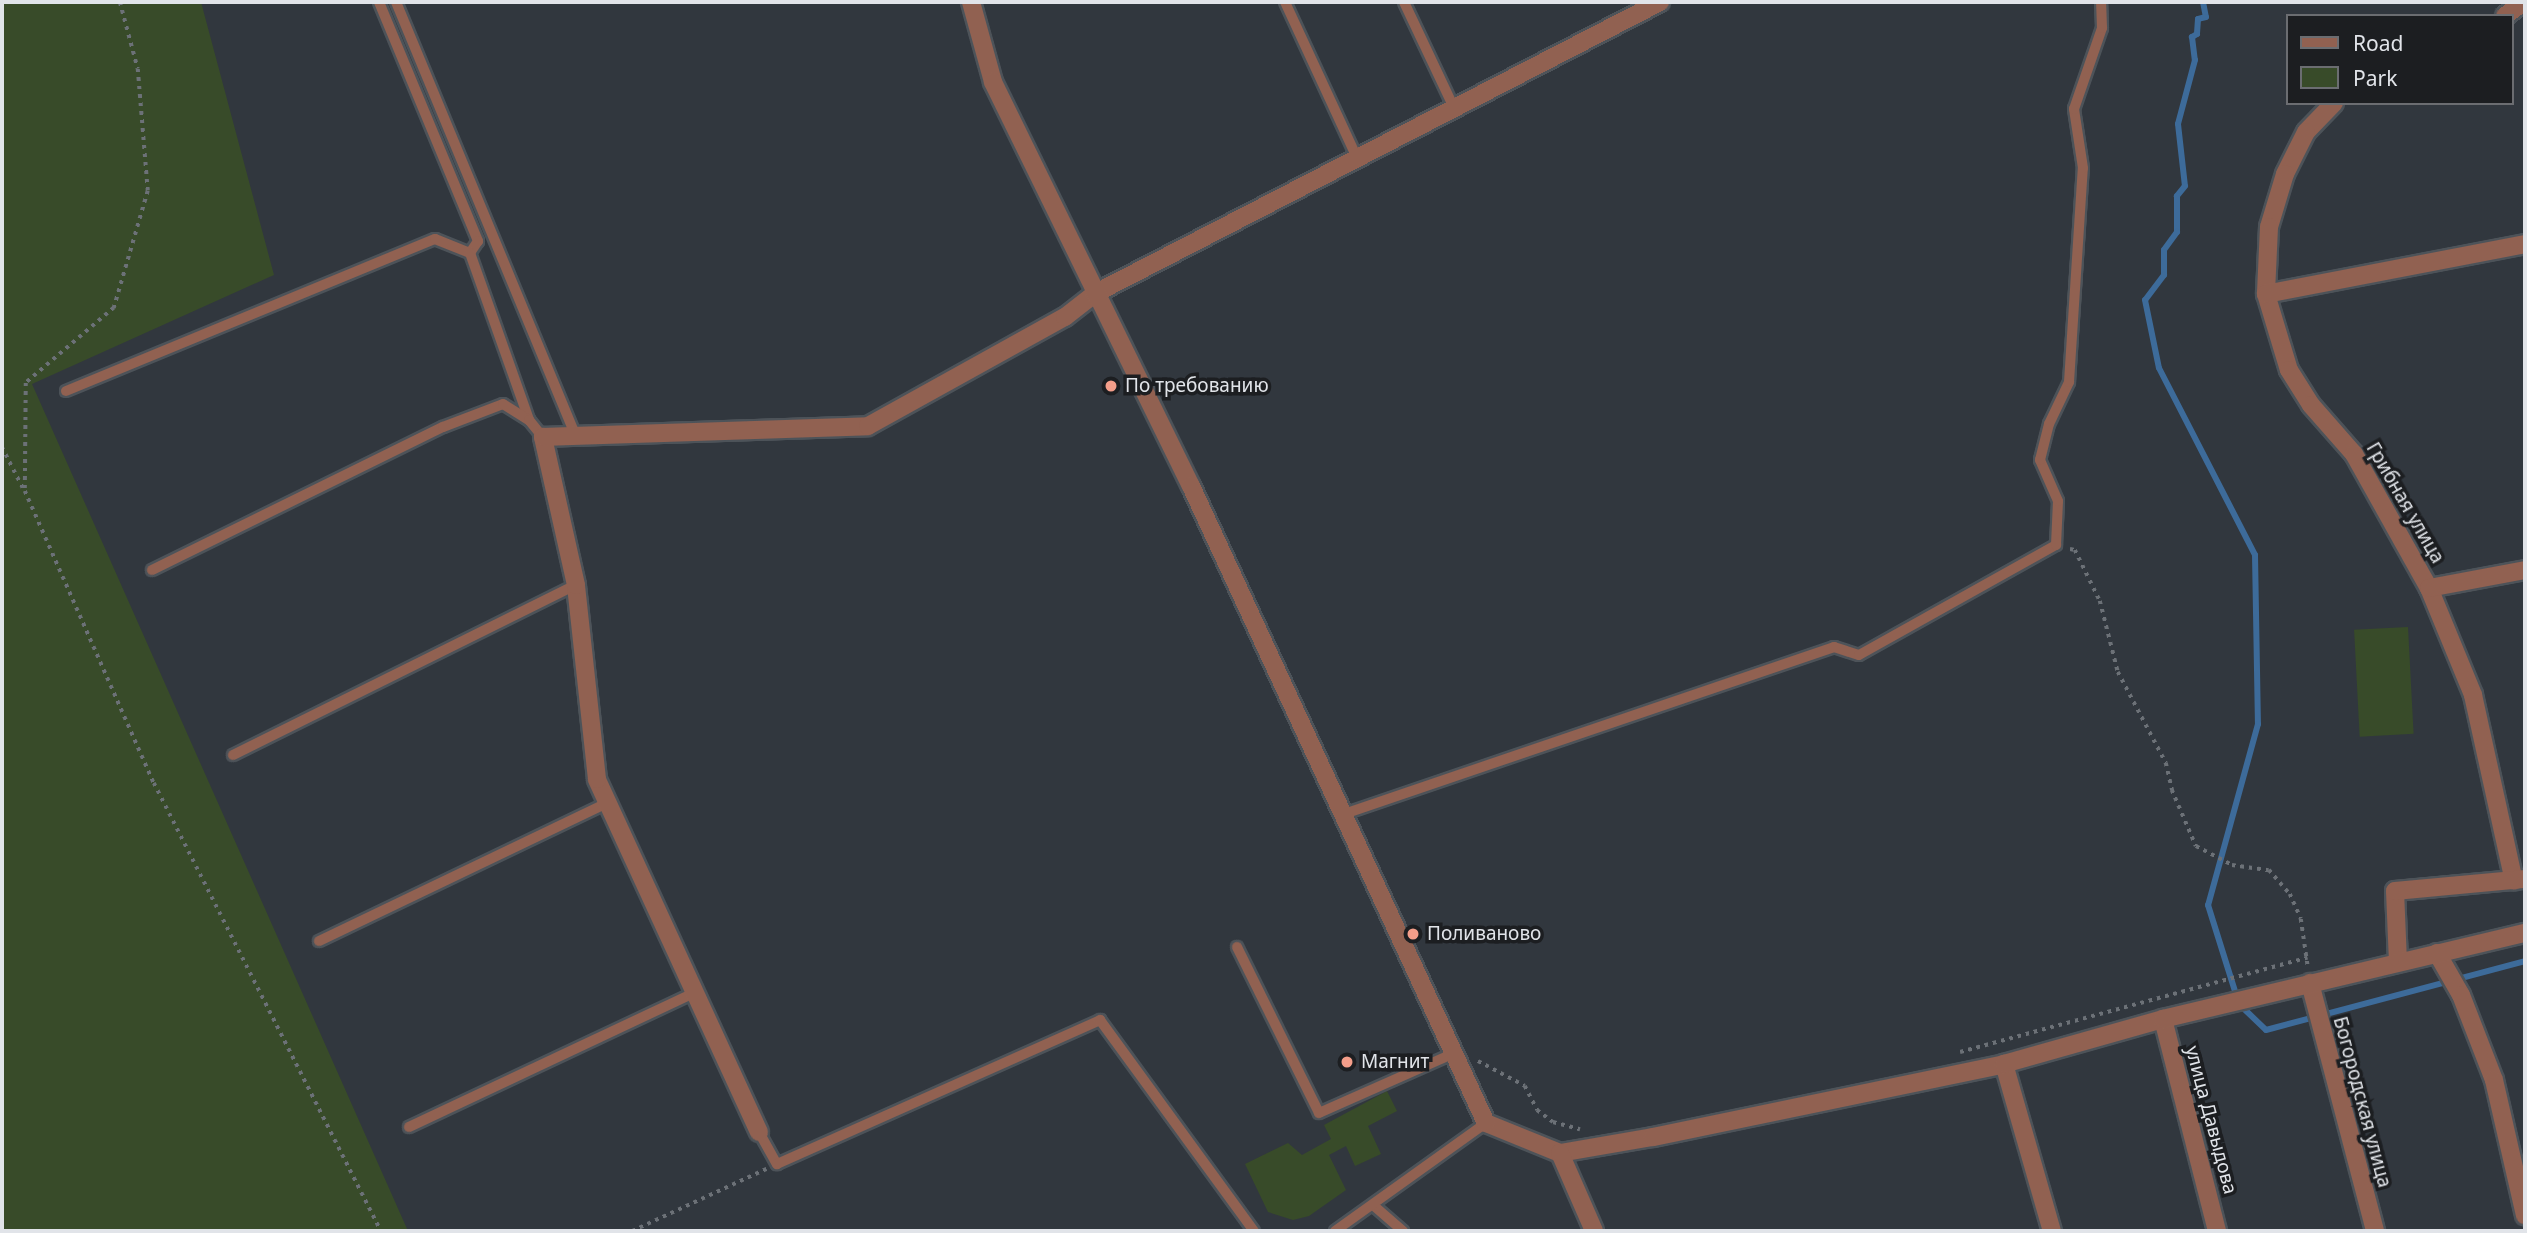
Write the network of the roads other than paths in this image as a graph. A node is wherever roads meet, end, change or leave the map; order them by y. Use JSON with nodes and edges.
{"nodes":[{"id":1,"x":379,"y":2,"type":"edge"},
{"id":2,"x":396,"y":2,"type":"edge"},
{"id":3,"x":971,"y":2,"type":"edge"},
{"id":4,"x":1285,"y":2,"type":"edge"},
{"id":5,"x":1404,"y":2,"type":"edge"},
{"id":6,"x":1661,"y":2,"type":"edge"},
{"id":7,"x":2101,"y":2,"type":"edge"},
{"id":8,"x":2523,"y":2,"type":"edge"},
{"id":9,"x":2508,"y":14,"type":"edge"},
{"id":10,"x":2332,"y":105,"type":"edge"},
{"id":11,"x":1454,"y":108,"type":"junction"},
{"id":12,"x":1357,"y":158,"type":"junction"},
{"id":13,"x":2525,"y":244,"type":"edge"},
{"id":14,"x":470,"y":253,"type":"junction"},
{"id":15,"x":1094,"y":294,"type":"junction"},
{"id":16,"x":2266,"y":294,"type":"junction"},
{"id":17,"x":66,"y":391,"type":"dead end"},
{"id":18,"x":529,"y":420,"type":"junction"},
{"id":19,"x":576,"y":436,"type":"junction"},
{"id":20,"x":543,"y":437,"type":"junction"},
{"id":21,"x":152,"y":570,"type":"dead end"},
{"id":22,"x":2525,"y":570,"type":"edge"},
{"id":23,"x":576,"y":585,"type":"junction"},
{"id":24,"x":2429,"y":588,"type":"junction"},
{"id":25,"x":233,"y":755,"type":"dead end"},
{"id":26,"x":607,"y":803,"type":"junction"},
{"id":27,"x":1344,"y":814,"type":"junction"},
{"id":28,"x":2520,"y":880,"type":"edge"},
{"id":29,"x":2525,"y":933,"type":"edge"},
{"id":30,"x":319,"y":941,"type":"dead end"},
{"id":31,"x":1237,"y":947,"type":"dead end"},
{"id":32,"x":2437,"y":953,"type":"junction"},
{"id":33,"x":2398,"y":962,"type":"junction"},
{"id":34,"x":2310,"y":983,"type":"junction"},
{"id":35,"x":694,"y":993,"type":"junction"},
{"id":36,"x":2163,"y":1019,"type":"junction"},
{"id":37,"x":1452,"y":1054,"type":"junction"},
{"id":38,"x":2004,"y":1064,"type":"junction"},
{"id":39,"x":1486,"y":1123,"type":"junction"},
{"id":40,"x":410,"y":1126,"type":"dead end"},
{"id":41,"x":758,"y":1132,"type":"joint"},
{"id":42,"x":1560,"y":1153,"type":"junction"},
{"id":43,"x":1373,"y":1205,"type":"junction"},
{"id":44,"x":2525,"y":1215,"type":"edge"},
{"id":45,"x":1254,"y":1231,"type":"edge"},
{"id":46,"x":1335,"y":1231,"type":"edge"},
{"id":47,"x":1403,"y":1231,"type":"edge"},
{"id":48,"x":1594,"y":1231,"type":"edge"},
{"id":49,"x":2052,"y":1231,"type":"edge"},
{"id":50,"x":2217,"y":1231,"type":"edge"},
{"id":51,"x":2375,"y":1231,"type":"edge"}],
"edges":[{"from":1,"to":14,"type":"lane"},
{"from":2,"to":19,"type":"lane"},
{"from":3,"to":15,"type":"street"},
{"from":4,"to":12,"type":"lane"},
{"from":5,"to":11,"type":"lane"},
{"from":6,"to":11,"type":"street"},
{"from":7,"to":27,"type":"lane"},
{"from":8,"to":9,"type":"street"},
{"from":10,"to":16,"type":"street","name":"Грибная улица"},
{"from":11,"to":12,"type":"street"},
{"from":12,"to":15,"type":"street"},
{"from":13,"to":16,"type":"street"},
{"from":14,"to":17,"type":"lane"},
{"from":14,"to":18,"type":"lane"},
{"from":15,"to":19,"type":"street"},
{"from":15,"to":27,"type":"street"},
{"from":16,"to":24,"type":"street","name":"Грибная улица"},
{"from":18,"to":20,"type":"lane"},
{"from":18,"to":21,"type":"lane"},
{"from":19,"to":20,"type":"street"},
{"from":20,"to":23,"type":"street"},
{"from":22,"to":24,"type":"street","name":"Грибная улица"},
{"from":23,"to":25,"type":"lane"},
{"from":23,"to":26,"type":"street"},
{"from":24,"to":28,"type":"street","name":"Грибная улица"},
{"from":26,"to":30,"type":"lane"},
{"from":26,"to":35,"type":"street"},
{"from":27,"to":37,"type":"street"},
{"from":28,"to":33,"type":"street","name":"Грибная улица"},
{"from":29,"to":32,"type":"street"},
{"from":31,"to":37,"type":"lane"},
{"from":32,"to":33,"type":"street"},
{"from":32,"to":44,"type":"street"},
{"from":33,"to":34,"type":"street"},
{"from":34,"to":36,"type":"street"},
{"from":34,"to":51,"type":"street","name":"Богородская улица"},
{"from":35,"to":40,"type":"lane"},
{"from":35,"to":41,"type":"street"},
{"from":36,"to":38,"type":"street"},
{"from":36,"to":50,"type":"street","name":"улица Давыдова"},
{"from":37,"to":39,"type":"street"},
{"from":38,"to":42,"type":"street"},
{"from":38,"to":49,"type":"street"},
{"from":39,"to":42,"type":"street"},
{"from":39,"to":43,"type":"lane"},
{"from":41,"to":45,"type":"lane"},
{"from":42,"to":48,"type":"street"},
{"from":43,"to":46,"type":"lane"},
{"from":43,"to":47,"type":"lane"}]}
